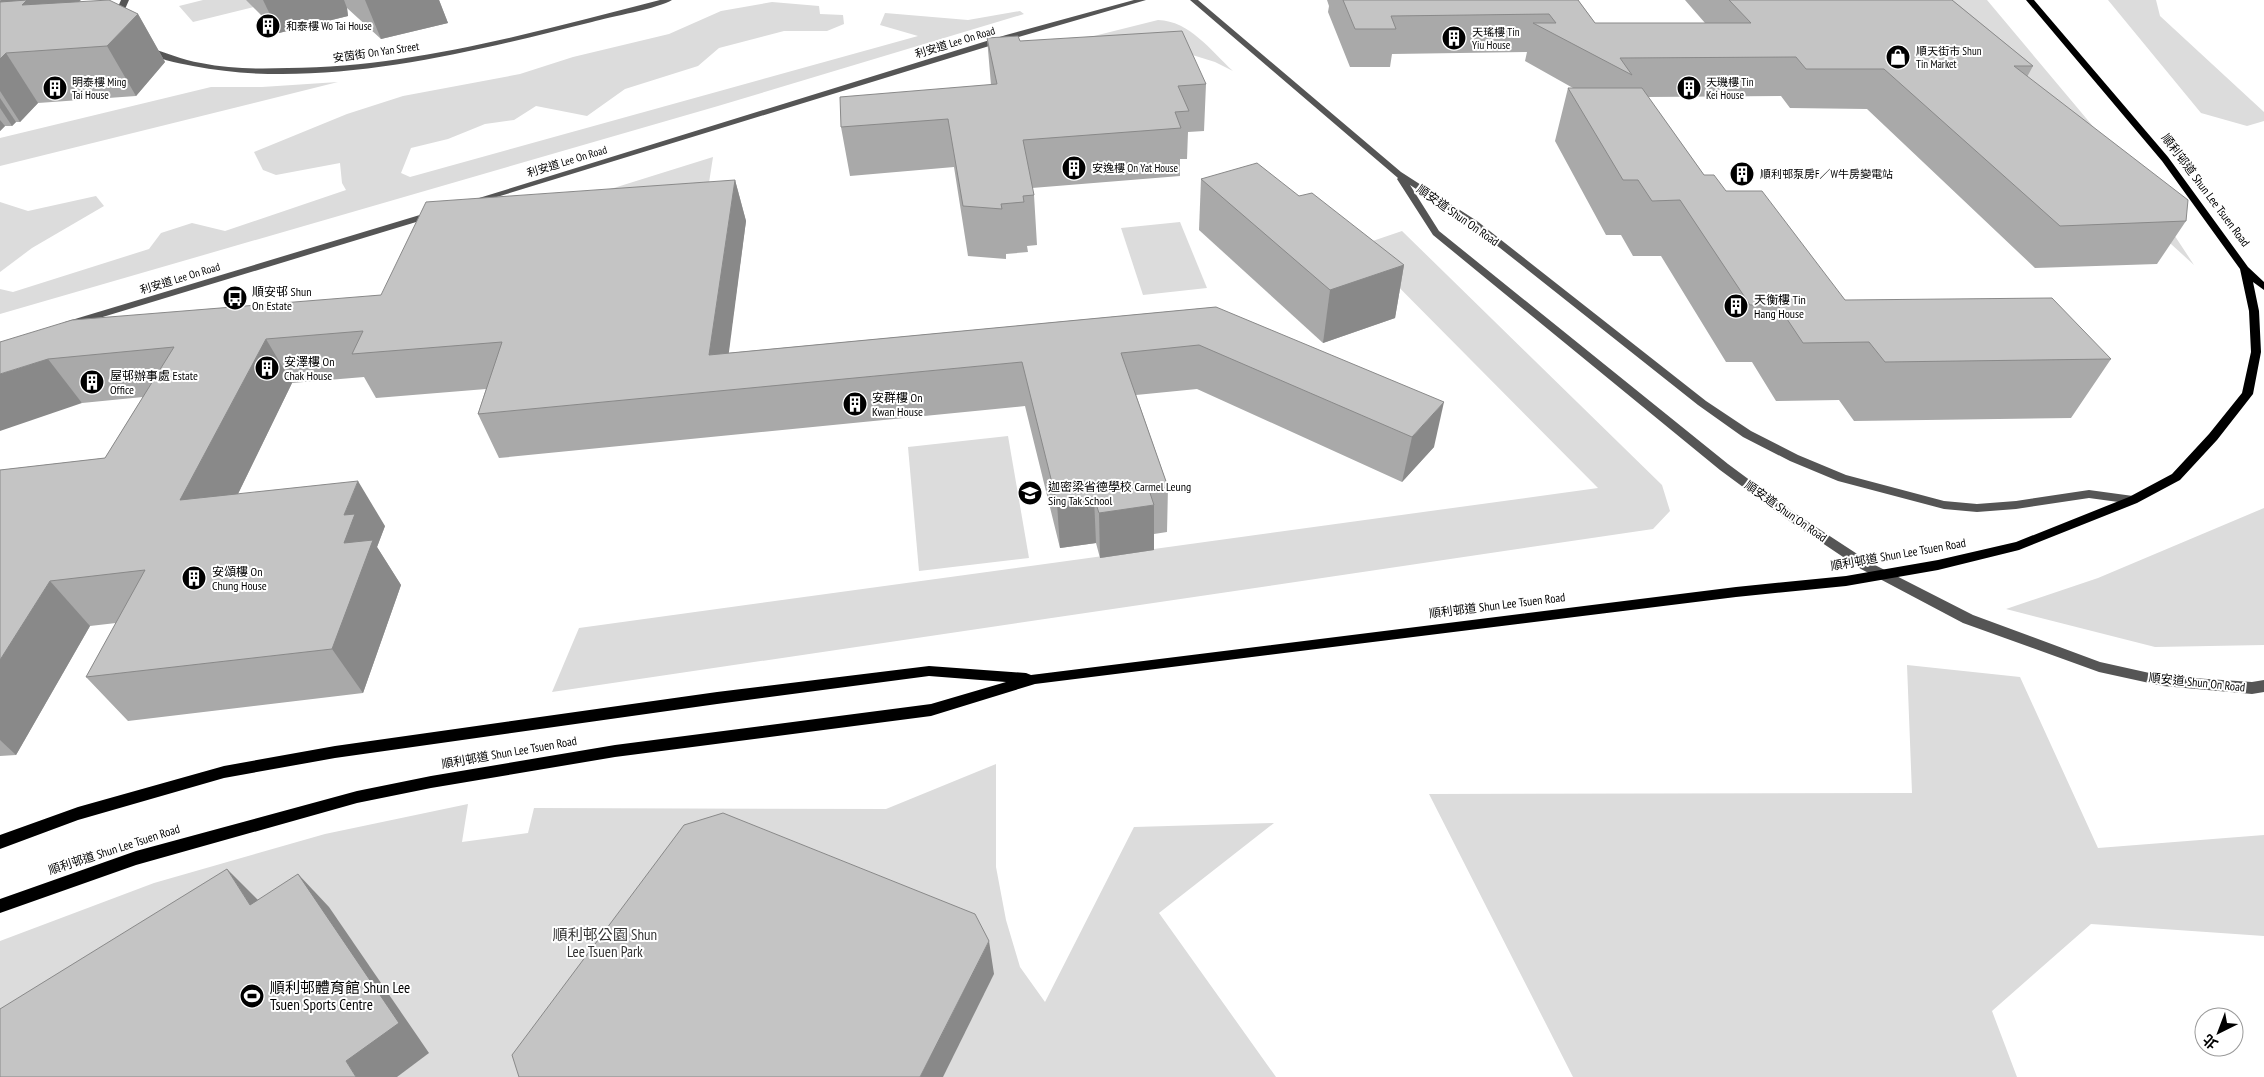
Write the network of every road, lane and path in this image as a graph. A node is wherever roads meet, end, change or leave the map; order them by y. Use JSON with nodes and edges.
{"nodes":[{"id":1,"x":125,"y":0,"type":"edge"},
{"id":2,"x":668,"y":0,"type":"edge"},
{"id":3,"x":1142,"y":0,"type":"edge"},
{"id":4,"x":1194,"y":0,"type":"edge"},
{"id":5,"x":2030,"y":0,"type":"edge"},
{"id":6,"x":125,"y":29,"type":"edge"},
{"id":7,"x":142,"y":46,"type":"dead end"},
{"id":8,"x":1398,"y":174,"type":"junction"},
{"id":9,"x":459,"y":206,"type":"edge"},
{"id":10,"x":441,"y":211,"type":"edge"},
{"id":11,"x":2244,"y":269,"type":"junction"},
{"id":12,"x":2264,"y":287,"type":"edge"},
{"id":13,"x":64,"y":325,"type":"edge"},
{"id":14,"x":2133,"y":500,"type":"junction"},
{"id":15,"x":1035,"y":679,"type":"junction"},
{"id":16,"x":2264,"y":686,"type":"edge"},
{"id":17,"x":0,"y":842,"type":"edge"},
{"id":18,"x":0,"y":906,"type":"edge"}],
"edges":[{"from":1,"to":6,"type":"street"},
{"from":2,"to":7,"type":"street","name":"安茵街 On Yan Street"},
{"from":3,"to":9,"type":"street","name":"利安道 Lee On Road"},
{"from":4,"to":8,"type":"street","name":"順安道 Shun On Road"},
{"from":5,"to":11,"type":"main road","name":"順利邨道 Shun Lee Tsuen Road"},
{"from":8,"to":14,"type":"street","name":"順安道 Shun On Road"},
{"from":8,"to":16,"type":"street","name":"順安道 Shun On Road"},
{"from":10,"to":13,"type":"street","name":"利安道 Lee On Road"},
{"from":11,"to":12,"type":"main road"},
{"from":11,"to":14,"type":"main road","name":"順利邨道 Shun Lee Tsuen Road"},
{"from":14,"to":15,"type":"main road","name":"順利邨道 Shun Lee Tsuen Road"},
{"from":15,"to":17,"type":"main road","name":"順利邨道 Shun Lee Tsuen Road"},
{"from":15,"to":18,"type":"main road","name":"順利邨道 Shun Lee Tsuen Road"}]}
